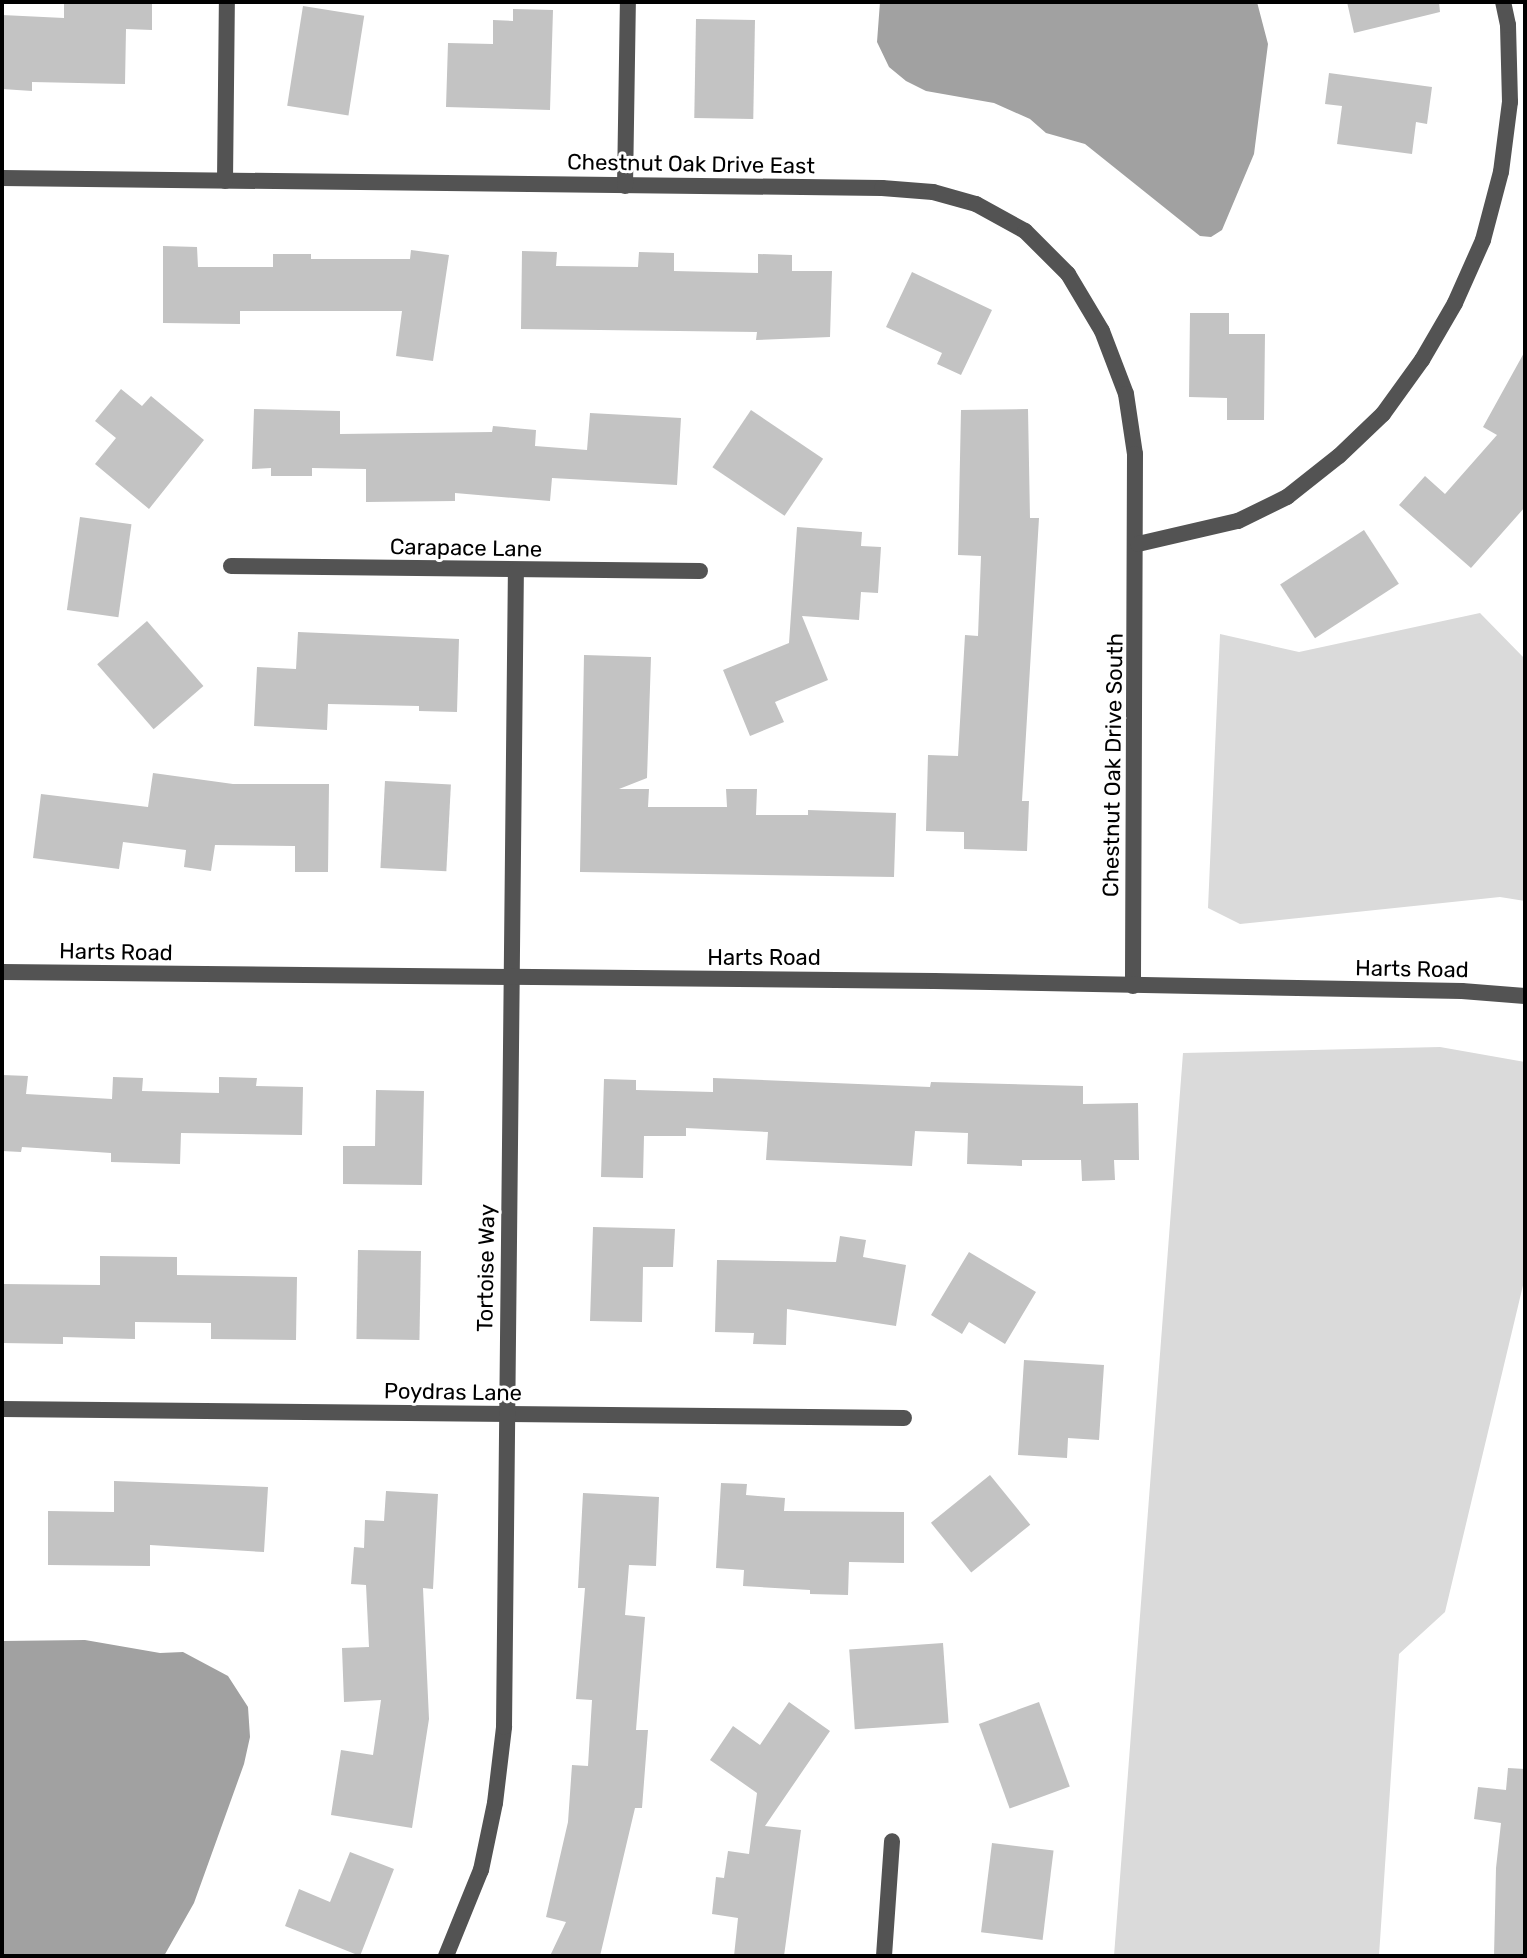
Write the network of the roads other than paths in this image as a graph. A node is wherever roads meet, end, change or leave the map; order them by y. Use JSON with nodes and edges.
{"nodes":[{"id":1,"x":227,"y":2,"type":"edge"},
{"id":2,"x":628,"y":2,"type":"edge"},
{"id":3,"x":1503,"y":2,"type":"edge"},
{"id":4,"x":2,"y":178,"type":"edge"},
{"id":5,"x":225,"y":181,"type":"junction"},
{"id":6,"x":625,"y":186,"type":"junction"},
{"id":7,"x":1138,"y":544,"type":"junction"},
{"id":8,"x":231,"y":566,"type":"dead end"},
{"id":9,"x":516,"y":571,"type":"junction"},
{"id":10,"x":700,"y":571,"type":"dead end"},
{"id":11,"x":2,"y":972,"type":"edge"},
{"id":12,"x":513,"y":978,"type":"junction"},
{"id":13,"x":1133,"y":986,"type":"junction"},
{"id":14,"x":1525,"y":996,"type":"edge"},
{"id":15,"x":2,"y":1409,"type":"edge"},
{"id":16,"x":506,"y":1415,"type":"junction"},
{"id":17,"x":904,"y":1418,"type":"dead end"},
{"id":18,"x":892,"y":1841,"type":"dead end"},
{"id":19,"x":446,"y":1956,"type":"edge"},
{"id":20,"x":884,"y":1956,"type":"edge"}],
"edges":[{"from":1,"to":5,"type":"street"},
{"from":2,"to":6,"type":"street"},
{"from":3,"to":7,"type":"street"},
{"from":4,"to":5,"type":"street","name":"Chestnut Oak Drive East"},
{"from":5,"to":6,"type":"street","name":"Chestnut Oak Drive East"},
{"from":6,"to":7,"type":"street","name":"Chestnut Oak Drive East"},
{"from":7,"to":13,"type":"street","name":"Chestnut Oak Drive South"},
{"from":8,"to":9,"type":"street","name":"Carapace Lane"},
{"from":9,"to":10,"type":"street","name":"Carapace Lane"},
{"from":9,"to":12,"type":"street","name":"Tortoise Way"},
{"from":11,"to":12,"type":"street","name":"Harts Road"},
{"from":12,"to":13,"type":"street","name":"Harts Road"},
{"from":12,"to":16,"type":"street","name":"Tortoise Way"},
{"from":13,"to":14,"type":"street","name":"Harts Road"},
{"from":15,"to":16,"type":"street","name":"Poydras Lane"},
{"from":16,"to":17,"type":"street","name":"Poydras Lane"},
{"from":16,"to":19,"type":"street","name":"Tortoise Way"},
{"from":18,"to":20,"type":"street"}]}
